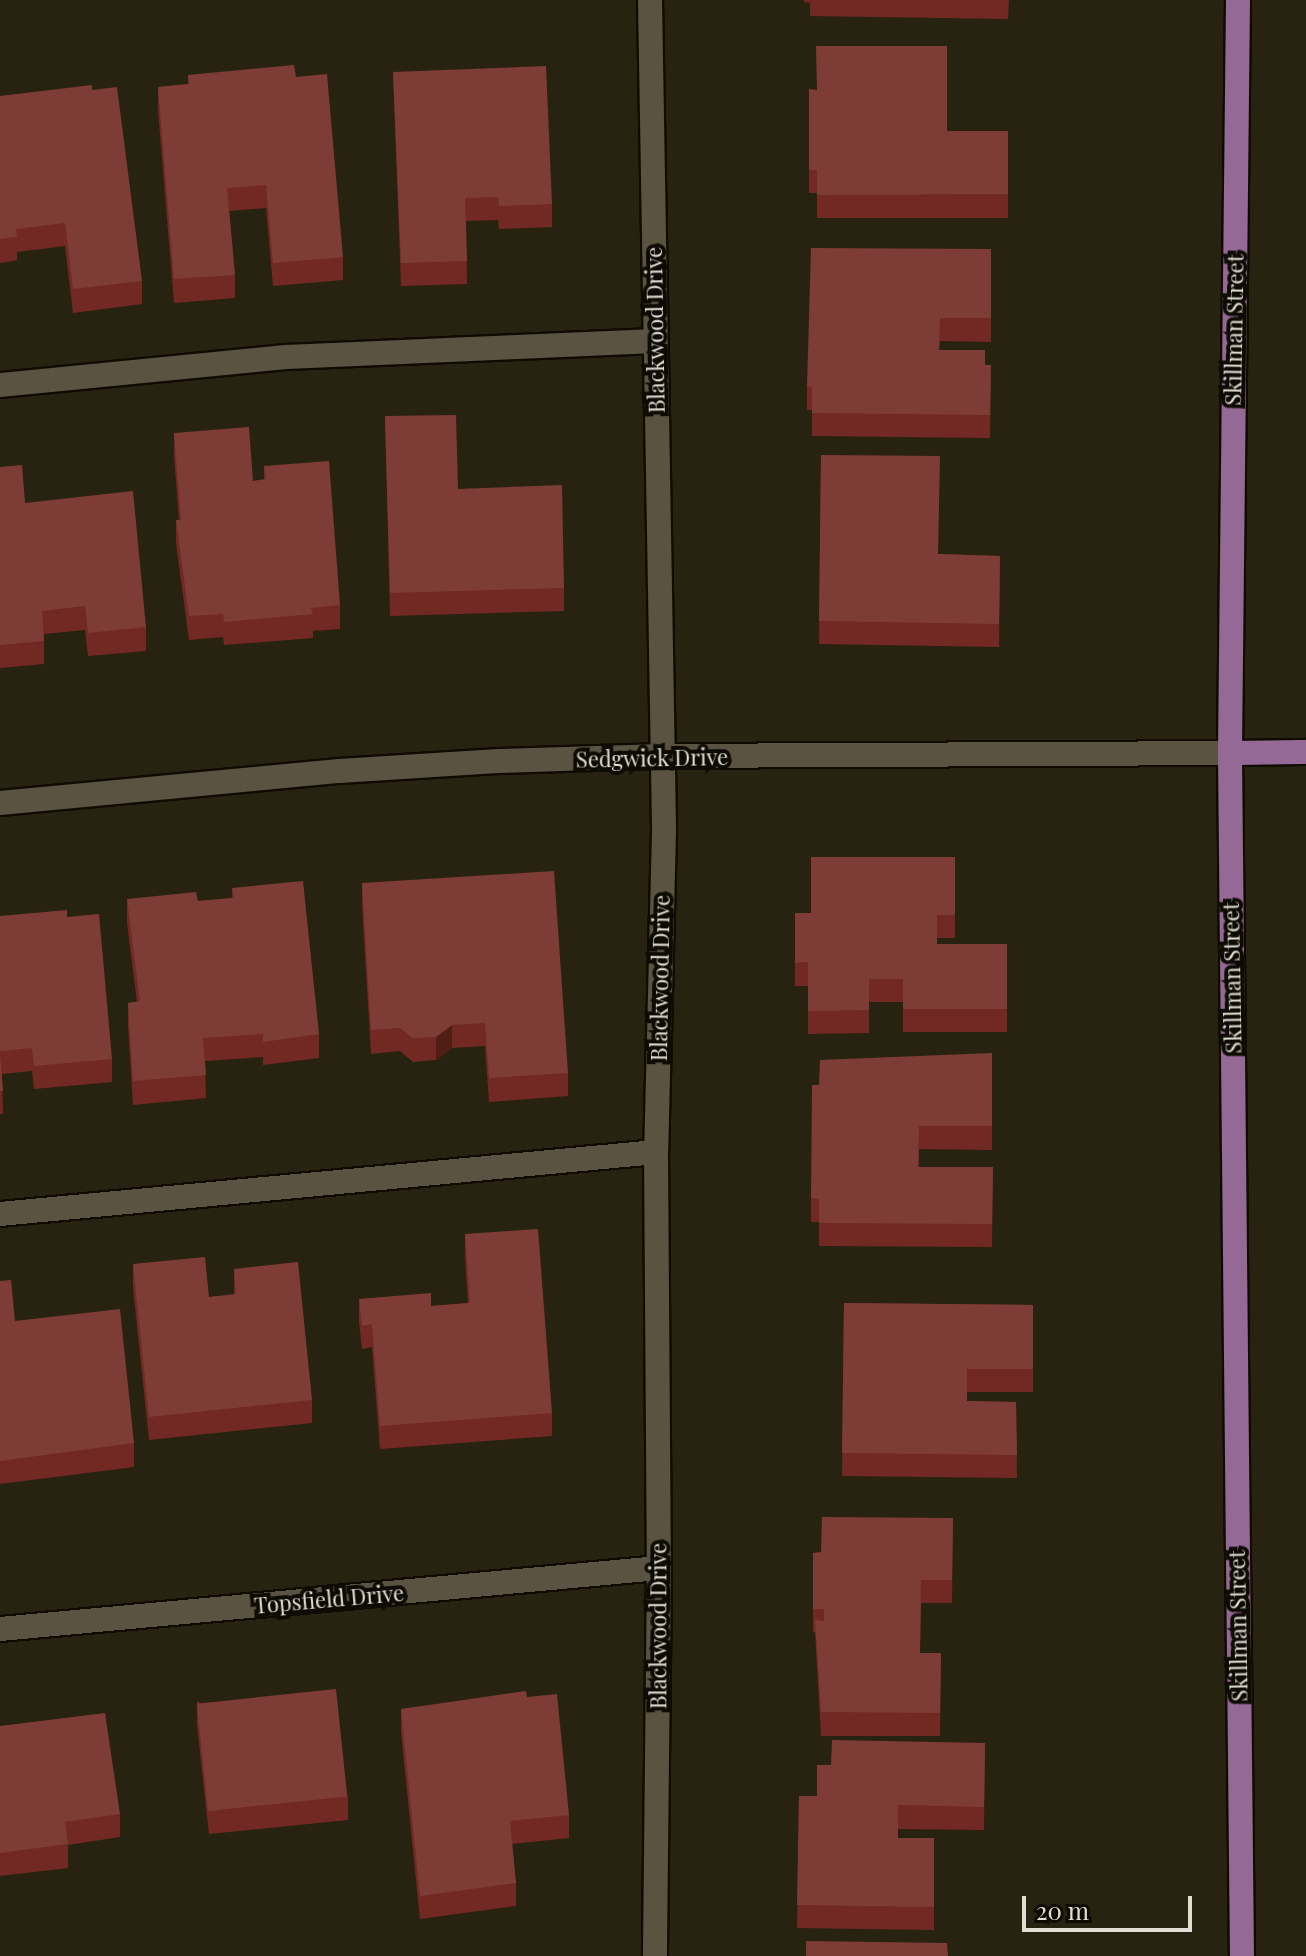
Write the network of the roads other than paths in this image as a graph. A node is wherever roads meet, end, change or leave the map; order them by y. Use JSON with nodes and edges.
{"nodes":[{"id":1,"x":650,"y":0,"type":"edge"},
{"id":2,"x":1238,"y":0,"type":"edge"},
{"id":3,"x":655,"y":341,"type":"junction"},
{"id":4,"x":0,"y":385,"type":"edge"},
{"id":5,"x":1306,"y":752,"type":"edge"},
{"id":6,"x":1230,"y":753,"type":"junction"},
{"id":7,"x":663,"y":756,"type":"junction"},
{"id":8,"x":0,"y":803,"type":"edge"},
{"id":9,"x":656,"y":1152,"type":"junction"},
{"id":10,"x":0,"y":1214,"type":"edge"},
{"id":11,"x":659,"y":1568,"type":"junction"},
{"id":12,"x":0,"y":1629,"type":"edge"},
{"id":13,"x":655,"y":1956,"type":"edge"},
{"id":14,"x":1242,"y":1956,"type":"edge"}],
"edges":[{"from":1,"to":3,"type":"street","name":"Blackwood Drive"},
{"from":2,"to":6,"type":"main road","name":"Skillman Street"},
{"from":3,"to":4,"type":"street"},
{"from":3,"to":7,"type":"street","name":"Blackwood Drive"},
{"from":5,"to":6,"type":"main road","name":"Sedgwick Drive"},
{"from":6,"to":7,"type":"street","name":"Sedgwick Drive"},
{"from":6,"to":14,"type":"main road","name":"Skillman Street"},
{"from":7,"to":8,"type":"street","name":"Sedgwick Drive"},
{"from":7,"to":9,"type":"street","name":"Blackwood Drive"},
{"from":9,"to":10,"type":"street"},
{"from":9,"to":11,"type":"street","name":"Blackwood Drive"},
{"from":11,"to":12,"type":"street","name":"Topsfield Drive"},
{"from":11,"to":13,"type":"street","name":"Blackwood Drive"}]}
